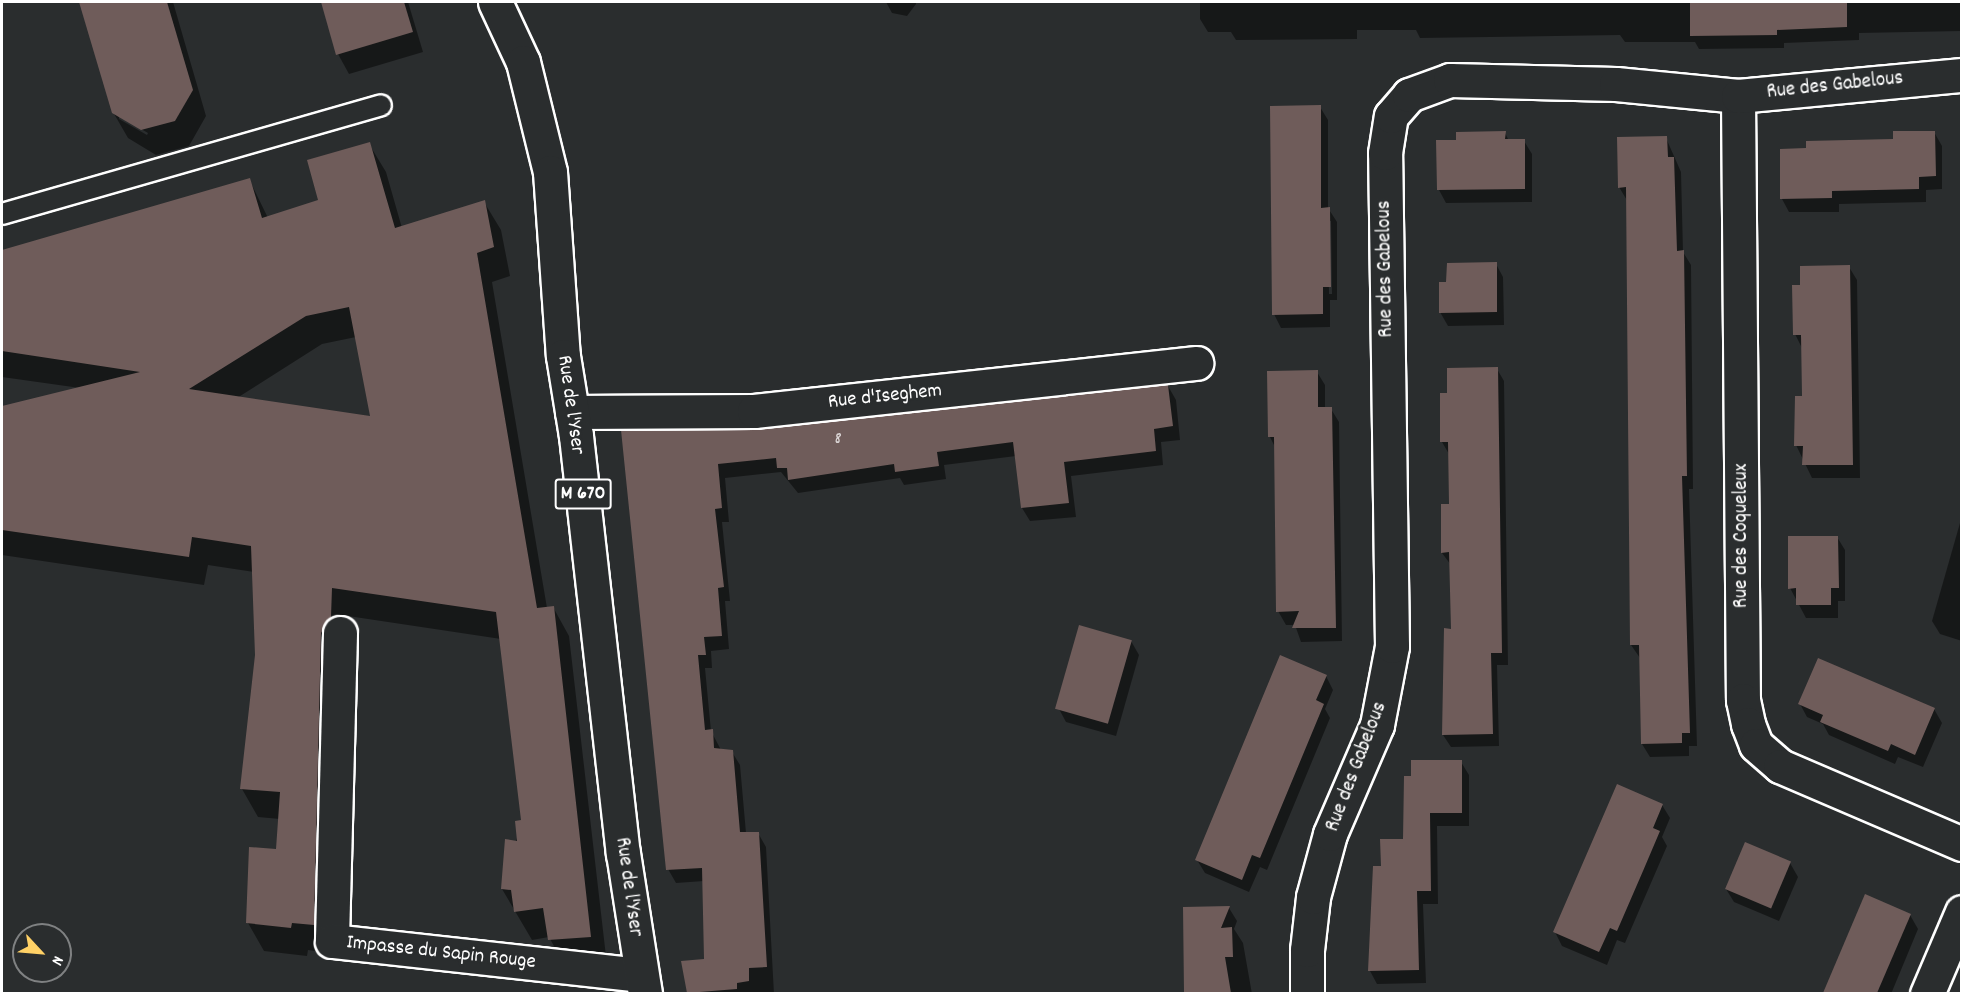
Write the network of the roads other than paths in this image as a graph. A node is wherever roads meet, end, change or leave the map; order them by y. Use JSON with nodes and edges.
{"nodes":[{"id":1,"x":495,"y":2,"type":"edge"},
{"id":2,"x":1962,"y":75,"type":"edge"},
{"id":3,"x":1738,"y":96,"type":"junction"},
{"id":4,"x":381,"y":105,"type":"dead end"},
{"id":5,"x":2,"y":214,"type":"edge"},
{"id":6,"x":1196,"y":363,"type":"dead end"},
{"id":7,"x":572,"y":412,"type":"junction"},
{"id":8,"x":340,"y":633,"type":"dead end"},
{"id":9,"x":1962,"y":844,"type":"edge"},
{"id":10,"x":1962,"y":912,"type":"edge"},
{"id":11,"x":643,"y":984,"type":"edge"},
{"id":12,"x":1307,"y":993,"type":"edge"},
{"id":13,"x":1927,"y":993,"type":"edge"}],
"edges":[{"from":1,"to":7,"type":"street","name":"Rue de l'Yser","number":"M 670"},
{"from":2,"to":3,"type":"street","name":"Rue des Gabelous"},
{"from":3,"to":9,"type":"street","name":"Rue des Coqueleux"},
{"from":3,"to":12,"type":"street","name":"Rue des Gabelous"},
{"from":4,"to":5,"type":"lane"},
{"from":6,"to":7,"type":"street","name":"Rue d'Iseghem"},
{"from":7,"to":11,"type":"street","name":"Rue de l'Yser","number":"M 670"},
{"from":8,"to":11,"type":"street","name":"Impasse du Sapin Rouge"},
{"from":10,"to":13,"type":"street"}]}
